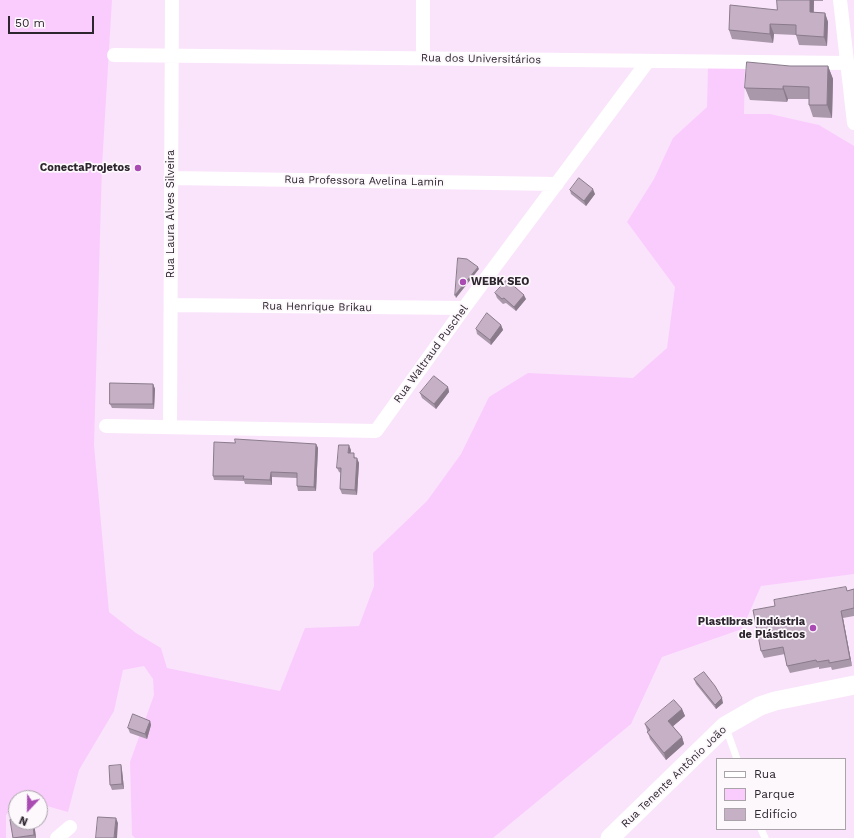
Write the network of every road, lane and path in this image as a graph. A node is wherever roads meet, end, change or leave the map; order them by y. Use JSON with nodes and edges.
{"nodes":[{"id":1,"x":172,"y":0,"type":"edge"},
{"id":2,"x":423,"y":0,"type":"edge"},
{"id":3,"x":840,"y":0,"type":"edge"},
{"id":4,"x":114,"y":55,"type":"dead end"},
{"id":5,"x":171,"y":56,"type":"junction"},
{"id":6,"x":423,"y":58,"type":"junction"},
{"id":7,"x":648,"y":61,"type":"junction"},
{"id":8,"x":847,"y":63,"type":"junction"},
{"id":9,"x":854,"y":123,"type":"edge"},
{"id":10,"x":171,"y":178,"type":"junction"},
{"id":11,"x":556,"y":184,"type":"junction"},
{"id":12,"x":170,"y":305,"type":"junction"},
{"id":13,"x":464,"y":308,"type":"junction"},
{"id":14,"x":106,"y":426,"type":"dead end"},
{"id":15,"x":170,"y":427,"type":"junction"},
{"id":16,"x":854,"y":685,"type":"edge"},
{"id":17,"x":725,"y":726,"type":"junction"},
{"id":18,"x":736,"y":758,"type":"edge"},
{"id":19,"x":70,"y":827,"type":"dead end"},
{"id":20,"x":57,"y":838,"type":"edge"},
{"id":21,"x":610,"y":838,"type":"edge"}],
"edges":[{"from":1,"to":5,"type":"street","name":"Rua Laura Alves Silveira"},
{"from":2,"to":6,"type":"street"},
{"from":3,"to":8,"type":"street"},
{"from":4,"to":5,"type":"street","name":"Rua dos Universitários"},
{"from":5,"to":6,"type":"street","name":"Rua dos Universitários"},
{"from":5,"to":10,"type":"street","name":"Rua Laura Alves Silveira"},
{"from":6,"to":7,"type":"street","name":"Rua dos Universitários"},
{"from":7,"to":8,"type":"street","name":"Rua dos Universitários"},
{"from":7,"to":11,"type":"street","name":"Rua Waltraud Puschel"},
{"from":8,"to":9,"type":"street"},
{"from":10,"to":11,"type":"street","name":"Rua Professora Avelina Lamin"},
{"from":10,"to":12,"type":"street","name":"Rua Laura Alves Silveira"},
{"from":11,"to":13,"type":"street","name":"Rua Waltraud Puschel"},
{"from":12,"to":13,"type":"street","name":"Rua Henrique Brikau"},
{"from":12,"to":15,"type":"street","name":"Rua Laura Alves Silveira"},
{"from":13,"to":15,"type":"street","name":"Rua Waltraud Puschel"},
{"from":14,"to":15,"type":"street","name":"Rua Waltraud Puschel"},
{"from":16,"to":17,"type":"street","name":"Rua Tenente Antônio João"},
{"from":17,"to":18,"type":"lane"},
{"from":17,"to":21,"type":"street","name":"Rua Tenente Antônio João"},
{"from":19,"to":20,"type":"street"}]}
